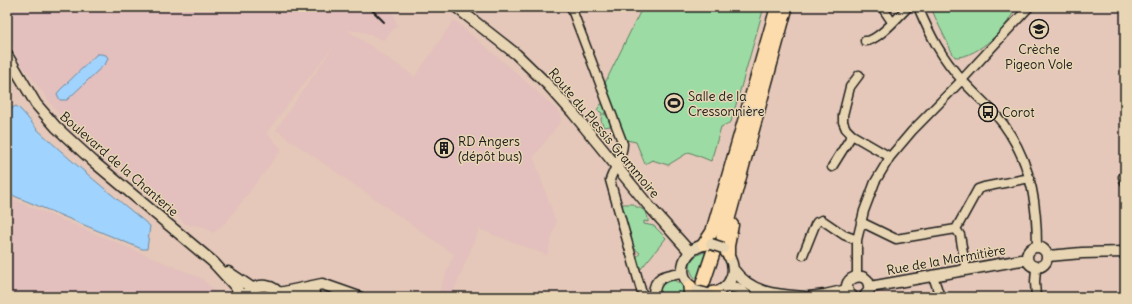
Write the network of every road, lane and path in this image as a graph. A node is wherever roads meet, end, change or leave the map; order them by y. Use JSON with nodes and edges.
{"nodes":[{"id":1,"x":456,"y":7,"type":"edge"},
{"id":2,"x":571,"y":7,"type":"edge"},
{"id":3,"x":777,"y":7,"type":"edge"},
{"id":4,"x":781,"y":7,"type":"edge"},
{"id":5,"x":786,"y":7,"type":"edge"},
{"id":6,"x":793,"y":7,"type":"edge"},
{"id":7,"x":882,"y":7,"type":"edge"},
{"id":8,"x":908,"y":7,"type":"edge"},
{"id":9,"x":918,"y":7,"type":"edge"},
{"id":10,"x":1028,"y":7,"type":"edge"},
{"id":11,"x":892,"y":22,"type":"junction"},
{"id":12,"x":865,"y":41,"type":"dead end"},
{"id":13,"x":7,"y":55,"type":"edge"},
{"id":14,"x":860,"y":75,"type":"dead end"},
{"id":15,"x":962,"y":80,"type":"junction"},
{"id":16,"x":852,"y":135,"type":"junction"},
{"id":17,"x":890,"y":157,"type":"junction"},
{"id":18,"x":616,"y":164,"type":"junction"},
{"id":19,"x":832,"y":167,"type":"dead end"},
{"id":20,"x":1030,"y":178,"type":"junction"},
{"id":21,"x":861,"y":222,"type":"junction"},
{"id":22,"x":956,"y":229,"type":"junction"},
{"id":23,"x":857,"y":240,"type":"junction"},
{"id":24,"x":717,"y":246,"type":"junction"},
{"id":25,"x":1037,"y":247,"type":"junction"},
{"id":26,"x":690,"y":252,"type":"junction"},
{"id":27,"x":1125,"y":252,"type":"edge"},
{"id":28,"x":802,"y":255,"type":"dead end"},
{"id":29,"x":1048,"y":256,"type":"junction"},
{"id":30,"x":1027,"y":259,"type":"junction"},
{"id":31,"x":213,"y":262,"type":"junction"},
{"id":32,"x":1036,"y":268,"type":"junction"},
{"id":33,"x":733,"y":269,"type":"junction"},
{"id":34,"x":966,"y":270,"type":"junction"},
{"id":35,"x":683,"y":273,"type":"junction"},
{"id":36,"x":857,"y":276,"type":"junction"},
{"id":37,"x":933,"y":276,"type":"junction"},
{"id":38,"x":726,"y":286,"type":"junction"},
{"id":39,"x":870,"y":287,"type":"junction"},
{"id":40,"x":252,"y":288,"type":"junction"},
{"id":41,"x":336,"y":288,"type":"junction"},
{"id":42,"x":703,"y":291,"type":"edge"},
{"id":43,"x":850,"y":294,"type":"edge"},
{"id":44,"x":280,"y":295,"type":"edge"},
{"id":45,"x":243,"y":297,"type":"edge"},
{"id":46,"x":298,"y":297,"type":"edge"},
{"id":47,"x":359,"y":297,"type":"edge"},
{"id":48,"x":643,"y":297,"type":"edge"},
{"id":49,"x":654,"y":297,"type":"edge"},
{"id":50,"x":749,"y":297,"type":"edge"},
{"id":51,"x":805,"y":297,"type":"edge"},
{"id":52,"x":809,"y":297,"type":"edge"},
{"id":53,"x":864,"y":297,"type":"edge"},
{"id":54,"x":940,"y":297,"type":"edge"},
{"id":55,"x":1036,"y":297,"type":"edge"}],
"edges":[{"from":1,"to":18,"type":"street","name":"Route du Plessis Grammoire"},
{"from":2,"to":18,"type":"street"},
{"from":3,"to":24,"type":"main road"},
{"from":4,"to":24,"type":"highway"},
{"from":5,"to":24,"type":"highway"},
{"from":6,"to":24,"type":"main road"},
{"from":7,"to":11,"type":"street"},
{"from":8,"to":11,"type":"street"},
{"from":9,"to":15,"type":"street"},
{"from":10,"to":15,"type":"street"},
{"from":11,"to":12,"type":"street"},
{"from":13,"to":31,"type":"street","name":"Boulevard de la Chanterie"},
{"from":14,"to":16,"type":"street"},
{"from":15,"to":17,"type":"street"},
{"from":15,"to":20,"type":"street"},
{"from":16,"to":17,"type":"street"},
{"from":16,"to":19,"type":"street"},
{"from":17,"to":21,"type":"street"},
{"from":18,"to":26,"type":"street","name":"Route du Plessis Grammoire"},
{"from":18,"to":48,"type":"street"},
{"from":20,"to":22,"type":"street"},
{"from":20,"to":25,"type":"street"},
{"from":21,"to":22,"type":"street"},
{"from":21,"to":23,"type":"street"},
{"from":22,"to":34,"type":"street"},
{"from":23,"to":28,"type":"street"},
{"from":23,"to":36,"type":"street"},
{"from":24,"to":26,"type":"street"},
{"from":24,"to":33,"type":"street"},
{"from":24,"to":42,"type":"highway"},
{"from":25,"to":29,"type":"street"},
{"from":25,"to":30,"type":"street"},
{"from":26,"to":35,"type":"street"},
{"from":27,"to":29,"type":"street"},
{"from":29,"to":32,"type":"street"},
{"from":30,"to":32,"type":"street"},
{"from":30,"to":34,"type":"street","name":"Rue de la Marmitière"},
{"from":31,"to":40,"type":"street","name":"Boulevard de la Chanterie"},
{"from":31,"to":45,"type":"street","name":"Boulevard de la Chanterie"},
{"from":32,"to":55,"type":"street"},
{"from":33,"to":38,"type":"street"},
{"from":33,"to":51,"type":"street"},
{"from":34,"to":37,"type":"street","name":"Rue de la Marmitière"},
{"from":35,"to":42,"type":"street"},
{"from":35,"to":49,"type":"street"},
{"from":36,"to":39,"type":"street"},
{"from":36,"to":43,"type":"street"},
{"from":37,"to":39,"type":"street","name":"Rue de la Marmitière"},
{"from":37,"to":54,"type":"street"},
{"from":38,"to":42,"type":"street"},
{"from":38,"to":50,"type":"street"},
{"from":39,"to":53,"type":"street"},
{"from":40,"to":44,"type":"street"},
{"from":40,"to":45,"type":"street"},
{"from":41,"to":44,"type":"street"},
{"from":41,"to":46,"type":"street"},
{"from":41,"to":47,"type":"street"},
{"from":43,"to":52,"type":"street"}]}
